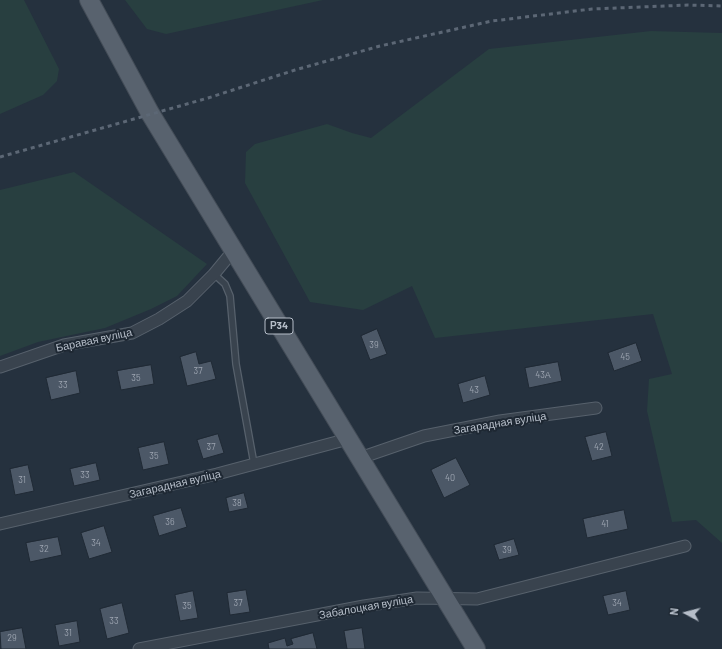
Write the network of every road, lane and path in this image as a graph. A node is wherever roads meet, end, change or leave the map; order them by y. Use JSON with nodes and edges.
{"nodes":[{"id":1,"x":89,"y":0,"type":"edge"},
{"id":2,"x":233,"y":251,"type":"junction"},
{"id":3,"x":214,"y":274,"type":"junction"},
{"id":4,"x":0,"y":367,"type":"edge"},
{"id":5,"x":596,"y":408,"type":"dead end"},
{"id":6,"x":348,"y":439,"type":"junction"},
{"id":7,"x":360,"y":458,"type":"junction"},
{"id":8,"x":254,"y":464,"type":"junction"},
{"id":9,"x":0,"y":524,"type":"edge"},
{"id":10,"x":686,"y":546,"type":"dead end"},
{"id":11,"x":446,"y":600,"type":"junction"},
{"id":12,"x":139,"y":649,"type":"edge"},
{"id":13,"x":476,"y":649,"type":"edge"}],
"edges":[{"from":1,"to":2,"type":"main road","number":"Р34"},
{"from":2,"to":3,"type":"street","name":"Баравая вуліца"},
{"from":2,"to":6,"type":"main road","number":"Р34"},
{"from":3,"to":4,"type":"street","name":"Баравая вуліца"},
{"from":3,"to":8,"type":"lane"},
{"from":5,"to":7,"type":"street","name":"Загарадная вуліца"},
{"from":6,"to":7,"type":"main road","number":"Р34"},
{"from":6,"to":8,"type":"street","name":"Загарадная вуліца"},
{"from":7,"to":11,"type":"main road","number":"Р34"},
{"from":8,"to":9,"type":"street","name":"Загарадная вуліца"},
{"from":10,"to":11,"type":"street","name":"Забалоцкая вуліца"},
{"from":11,"to":12,"type":"street","name":"Забалоцкая вуліца"},
{"from":11,"to":13,"type":"main road","number":"Р34"}]}
